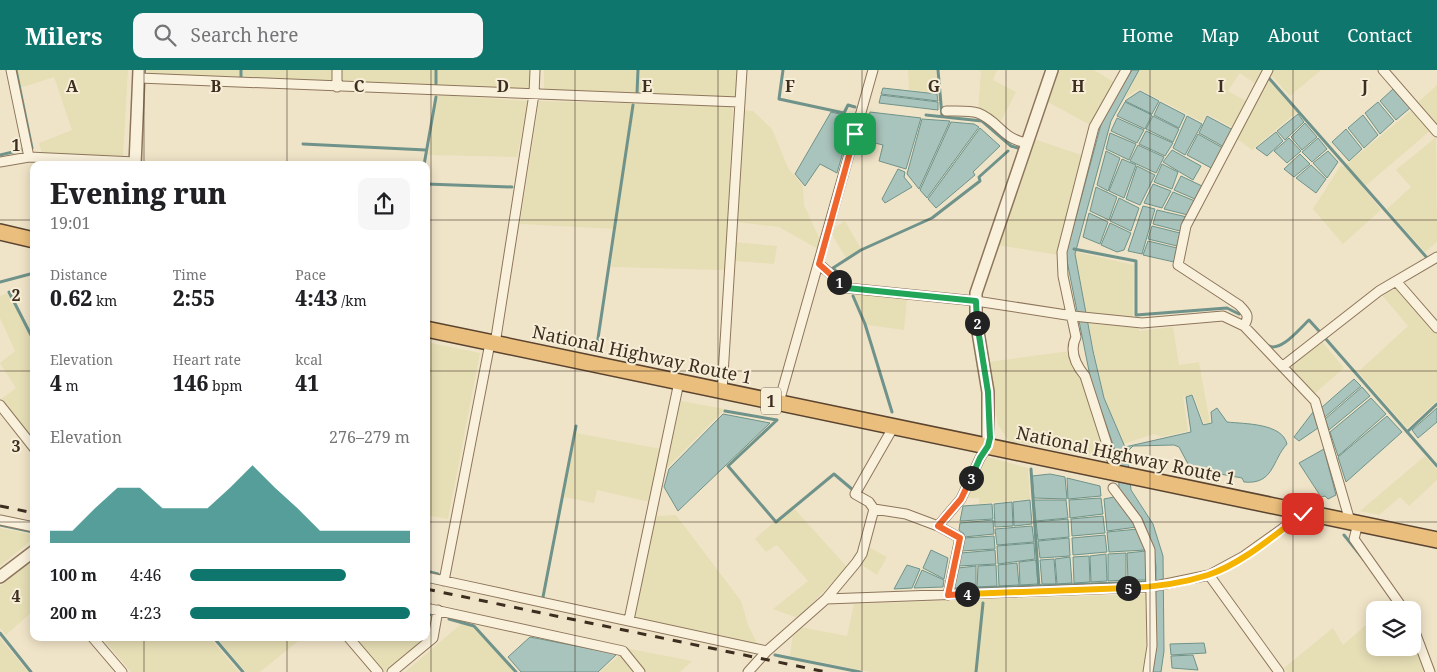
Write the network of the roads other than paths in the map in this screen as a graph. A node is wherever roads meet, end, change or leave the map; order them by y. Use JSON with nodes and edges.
{"nodes":[{"id":1,"x":11,"y":70,"type":"edge"},
{"id":2,"x":337,"y":70,"type":"edge"},
{"id":3,"x":535,"y":70,"type":"edge"},
{"id":4,"x":742,"y":70,"type":"edge"},
{"id":5,"x":873,"y":70,"type":"edge"},
{"id":6,"x":1052,"y":70,"type":"edge"},
{"id":7,"x":1126,"y":70,"type":"edge"},
{"id":8,"x":1268,"y":70,"type":"edge"},
{"id":9,"x":1383,"y":70,"type":"edge"},
{"id":10,"x":139,"y":74,"type":"edge"},
{"id":11,"x":337,"y":87,"type":"junction"},
{"id":12,"x":534,"y":94,"type":"junction"},
{"id":13,"x":739,"y":102,"type":"junction"},
{"id":14,"x":946,"y":111,"type":"dead end"},
{"id":15,"x":1437,"y":132,"type":"edge"},
{"id":16,"x":1027,"y":143,"type":"junction"},
{"id":17,"x":29,"y":157,"type":"junction"},
{"id":18,"x":100,"y":161,"type":"edge"},
{"id":19,"x":135,"y":161,"type":"edge"},
{"id":20,"x":0,"y":162,"type":"edge"},
{"id":21,"x":0,"y":232,"type":"edge"},
{"id":22,"x":30,"y":239,"type":"edge"},
{"id":23,"x":1437,"y":257,"type":"edge"},
{"id":24,"x":819,"y":264,"type":"junction"},
{"id":25,"x":1396,"y":281,"type":"junction"},
{"id":26,"x":976,"y":301,"type":"junction"},
{"id":27,"x":1073,"y":316,"type":"junction"},
{"id":28,"x":1244,"y":326,"type":"junction"},
{"id":29,"x":1437,"y":328,"type":"edge"},
{"id":30,"x":430,"y":330,"type":"edge"},
{"id":31,"x":492,"y":343,"type":"junction"},
{"id":32,"x":1283,"y":366,"type":"junction"},
{"id":33,"x":679,"y":382,"type":"junction"},
{"id":34,"x":722,"y":391,"type":"junction"},
{"id":35,"x":779,"y":402,"type":"junction"},
{"id":36,"x":0,"y":405,"type":"edge"},
{"id":37,"x":894,"y":426,"type":"junction"},
{"id":38,"x":30,"y":443,"type":"edge"},
{"id":39,"x":988,"y":446,"type":"junction"},
{"id":40,"x":1113,"y":473,"type":"junction"},
{"id":41,"x":874,"y":509,"type":"junction"},
{"id":42,"x":1303,"y":514,"type":"junction"},
{"id":43,"x":0,"y":520,"type":"edge"},
{"id":44,"x":1354,"y":522,"type":"junction"},
{"id":45,"x":30,"y":526,"type":"edge"},
{"id":46,"x":938,"y":526,"type":"junction"},
{"id":47,"x":1437,"y":540,"type":"edge"},
{"id":48,"x":30,"y":554,"type":"edge"},
{"id":49,"x":1209,"y":574,"type":"junction"},
{"id":50,"x":0,"y":578,"type":"edge"},
{"id":51,"x":430,"y":578,"type":"edge"},
{"id":52,"x":444,"y":581,"type":"junction"},
{"id":53,"x":1151,"y":587,"type":"junction"},
{"id":54,"x":948,"y":595,"type":"junction"},
{"id":55,"x":826,"y":599,"type":"junction"},
{"id":56,"x":1398,"y":601,"type":"edge"},
{"id":57,"x":430,"y":609,"type":"edge"},
{"id":58,"x":438,"y":610,"type":"junction"},
{"id":59,"x":629,"y":620,"type":"junction"},
{"id":60,"x":430,"y":640,"type":"edge"},
{"id":61,"x":96,"y":641,"type":"edge"},
{"id":62,"x":352,"y":641,"type":"edge"},
{"id":63,"x":429,"y":641,"type":"edge"},
{"id":64,"x":1421,"y":648,"type":"edge"},
{"id":65,"x":767,"y":651,"type":"junction"},
{"id":66,"x":122,"y":672,"type":"edge"},
{"id":67,"x":378,"y":672,"type":"edge"},
{"id":68,"x":392,"y":672,"type":"edge"},
{"id":69,"x":640,"y":672,"type":"edge"},
{"id":70,"x":748,"y":672,"type":"edge"},
{"id":71,"x":1148,"y":672,"type":"edge"},
{"id":72,"x":1279,"y":672,"type":"edge"},
{"id":73,"x":1430,"y":672,"type":"edge"}],
"edges":[{"from":1,"to":17,"type":"street"},
{"from":2,"to":11,"type":"street"},
{"from":3,"to":12,"type":"street"},
{"from":4,"to":13,"type":"street"},
{"from":5,"to":24,"type":"street"},
{"from":6,"to":16,"type":"street"},
{"from":7,"to":27,"type":"street"},
{"from":8,"to":28,"type":"street"},
{"from":9,"to":15,"type":"street"},
{"from":10,"to":11,"type":"street"},
{"from":10,"to":19,"type":"street"},
{"from":11,"to":12,"type":"street"},
{"from":12,"to":13,"type":"street"},
{"from":12,"to":31,"type":"street"},
{"from":13,"to":34,"type":"street"},
{"from":14,"to":16,"type":"street"},
{"from":16,"to":26,"type":"street"},
{"from":17,"to":18,"type":"street"},
{"from":17,"to":20,"type":"street"},
{"from":21,"to":22,"type":"highway"},
{"from":23,"to":25,"type":"street"},
{"from":24,"to":26,"type":"street"},
{"from":24,"to":35,"type":"street"},
{"from":25,"to":29,"type":"street"},
{"from":25,"to":32,"type":"street"},
{"from":26,"to":27,"type":"street"},
{"from":26,"to":39,"type":"street"},
{"from":27,"to":28,"type":"street"},
{"from":27,"to":40,"type":"street"},
{"from":28,"to":32,"type":"street"},
{"from":30,"to":31,"type":"highway","name":"National Highway Route 1","number":"1"},
{"from":31,"to":33,"type":"highway","name":"National Highway Route 1","number":"1"},
{"from":31,"to":52,"type":"street"},
{"from":32,"to":44,"type":"street"},
{"from":33,"to":34,"type":"highway","name":"National Highway Route 1","number":"1"},
{"from":33,"to":59,"type":"street"},
{"from":34,"to":35,"type":"highway","name":"National Highway Route 1","number":"1"},
{"from":35,"to":37,"type":"highway","name":"National Highway Route 1","number":"1"},
{"from":36,"to":38,"type":"street"},
{"from":37,"to":39,"type":"highway","name":"National Highway Route 1","number":"1"},
{"from":37,"to":41,"type":"street"},
{"from":39,"to":40,"type":"highway","name":"National Highway Route 1","number":"1"},
{"from":39,"to":46,"type":"street"},
{"from":40,"to":42,"type":"highway","name":"National Highway Route 1","number":"1"},
{"from":40,"to":53,"type":"street"},
{"from":41,"to":46,"type":"street"},
{"from":41,"to":55,"type":"street"},
{"from":42,"to":44,"type":"highway","name":"National Highway Route 1","number":"1"},
{"from":42,"to":49,"type":"street"},
{"from":43,"to":45,"type":"street"},
{"from":44,"to":47,"type":"highway","name":"National Highway Route 1","number":"1"},
{"from":44,"to":56,"type":"street"},
{"from":46,"to":54,"type":"street"},
{"from":48,"to":50,"type":"street"},
{"from":49,"to":53,"type":"street"},
{"from":49,"to":72,"type":"street"},
{"from":51,"to":52,"type":"street"},
{"from":52,"to":59,"type":"street"},
{"from":53,"to":54,"type":"street"},
{"from":53,"to":71,"type":"street"},
{"from":54,"to":55,"type":"street"},
{"from":55,"to":65,"type":"street"},
{"from":57,"to":58,"type":"street"},
{"from":58,"to":60,"type":"street"},
{"from":58,"to":69,"type":"street"},
{"from":59,"to":65,"type":"street"},
{"from":61,"to":66,"type":"street"},
{"from":62,"to":67,"type":"street"},
{"from":63,"to":68,"type":"street"},
{"from":64,"to":73,"type":"street"},
{"from":65,"to":70,"type":"street"}]}
